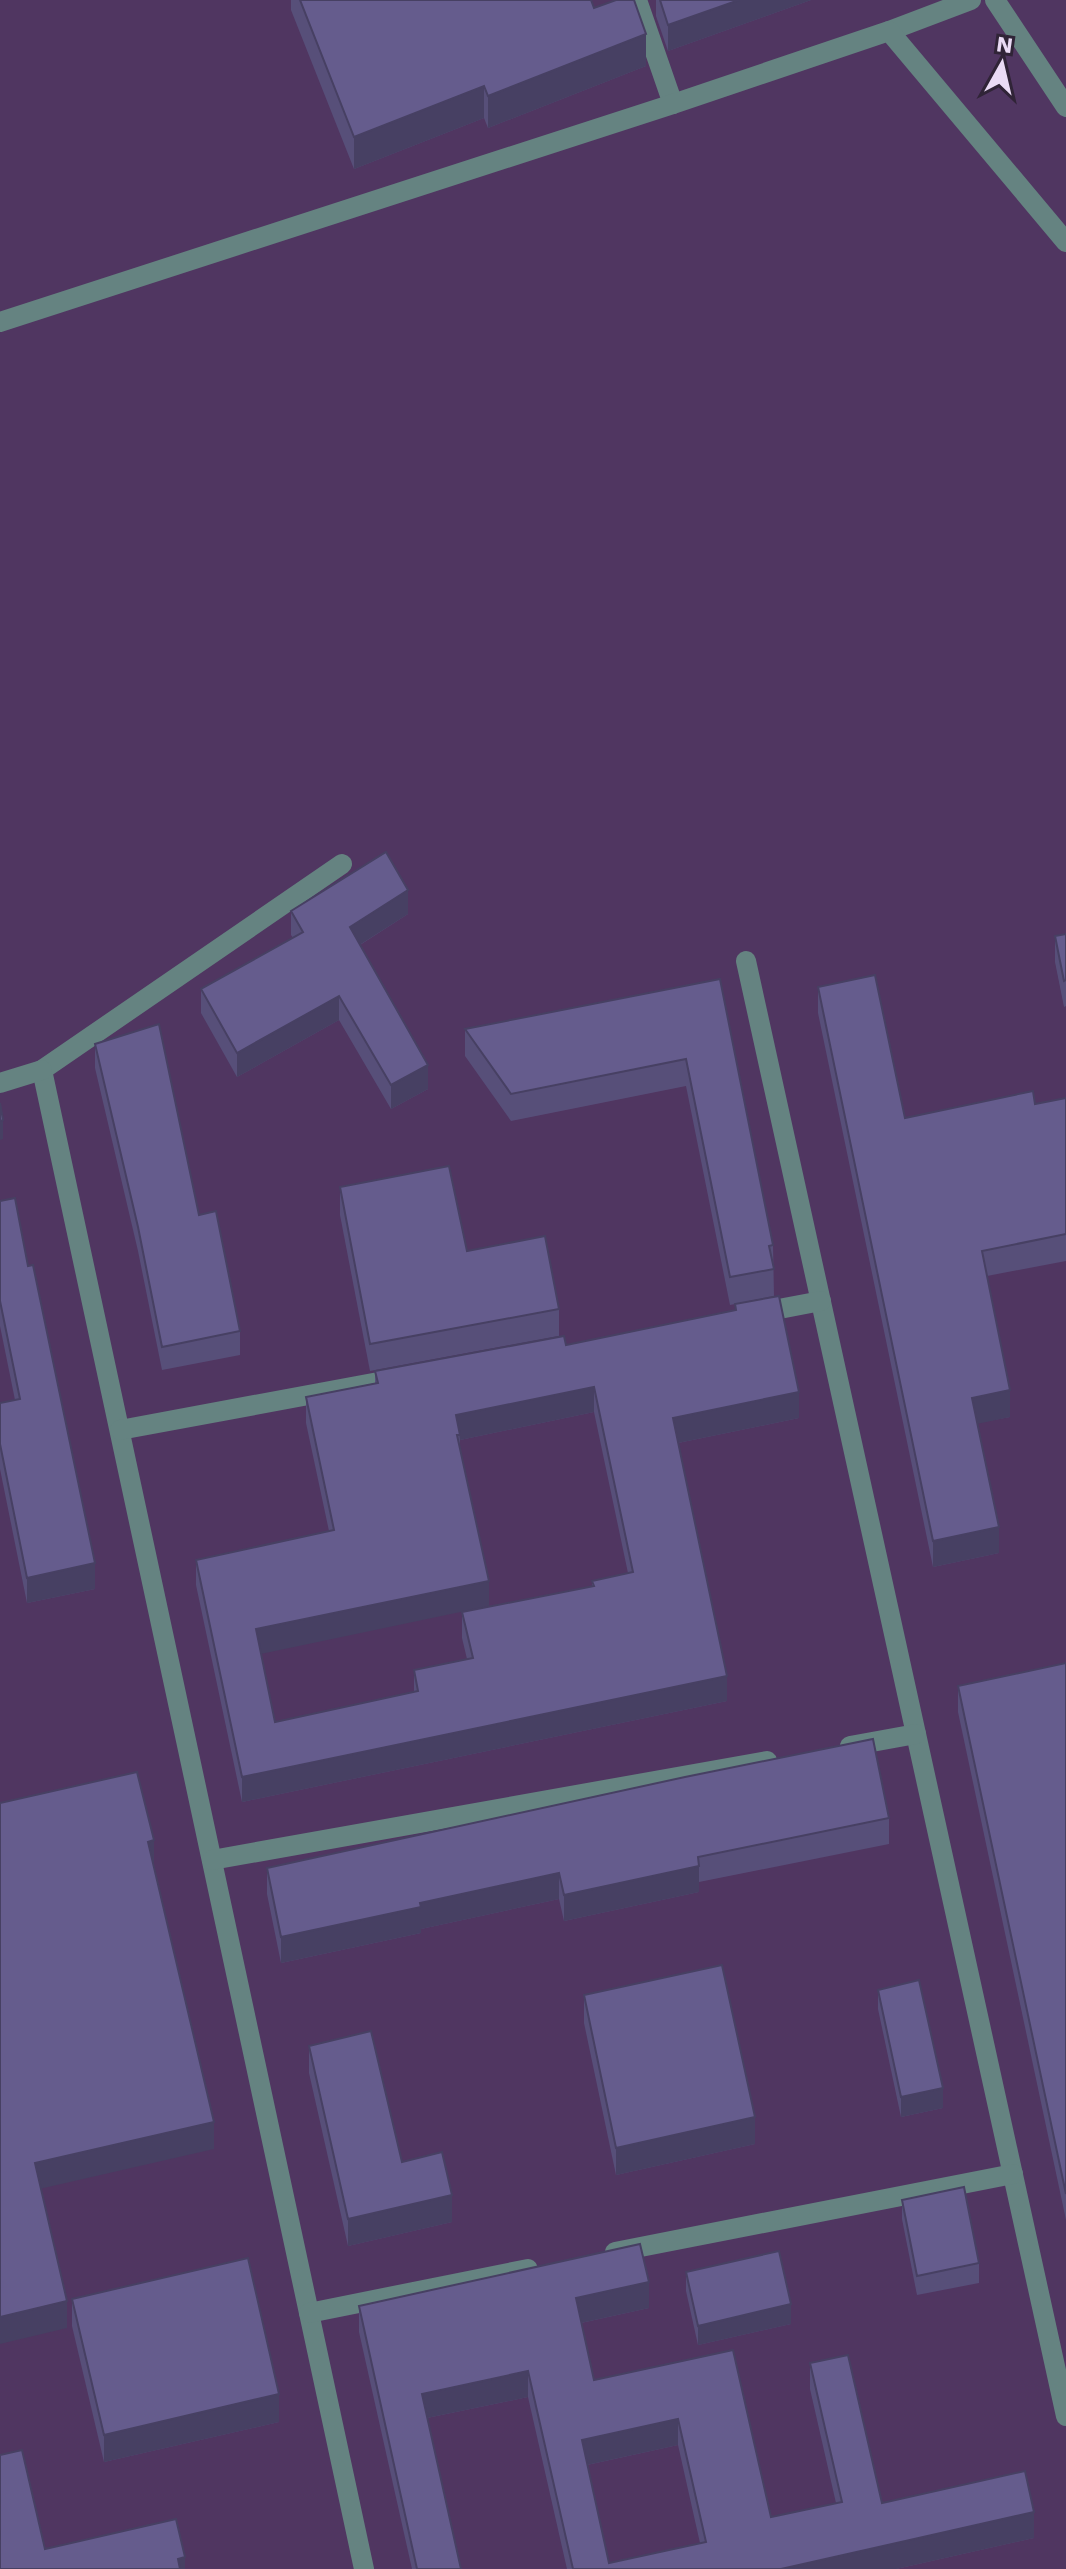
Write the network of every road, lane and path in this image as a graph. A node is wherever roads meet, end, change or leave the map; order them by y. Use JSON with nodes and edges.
{"nodes":[{"id":1,"x":637,"y":0,"type":"edge"},
{"id":2,"x":971,"y":0,"type":"edge"},
{"id":3,"x":995,"y":0,"type":"edge"},
{"id":4,"x":889,"y":31,"type":"junction"},
{"id":5,"x":673,"y":104,"type":"junction"},
{"id":6,"x":1066,"y":107,"type":"edge"},
{"id":7,"x":1066,"y":242,"type":"edge"},
{"id":8,"x":0,"y":322,"type":"edge"},
{"id":9,"x":342,"y":864,"type":"dead end"},
{"id":10,"x":746,"y":961,"type":"dead end"},
{"id":11,"x":42,"y":1070,"type":"junction"},
{"id":12,"x":0,"y":1083,"type":"edge"},
{"id":13,"x":821,"y":1301,"type":"junction"},
{"id":14,"x":743,"y":1315,"type":"edge"},
{"id":15,"x":416,"y":1375,"type":"edge"},
{"id":16,"x":120,"y":1430,"type":"junction"},
{"id":17,"x":916,"y":1734,"type":"junction"},
{"id":18,"x":838,"y":1748,"type":"edge"},
{"id":19,"x":791,"y":1757,"type":"edge"},
{"id":20,"x":212,"y":1860,"type":"junction"},
{"id":21,"x":1013,"y":2174,"type":"junction"},
{"id":22,"x":590,"y":2257,"type":"edge"},
{"id":23,"x":543,"y":2266,"type":"edge"},
{"id":24,"x":309,"y":2313,"type":"junction"},
{"id":25,"x":1066,"y":2416,"type":"edge"},
{"id":26,"x":364,"y":2569,"type":"edge"}],
"edges":[{"from":1,"to":5,"type":"street"},
{"from":2,"to":4,"type":"street"},
{"from":3,"to":6,"type":"street"},
{"from":4,"to":5,"type":"street"},
{"from":4,"to":7,"type":"street"},
{"from":5,"to":8,"type":"street"},
{"from":9,"to":11,"type":"street"},
{"from":10,"to":13,"type":"street"},
{"from":11,"to":12,"type":"street"},
{"from":11,"to":16,"type":"street"},
{"from":13,"to":14,"type":"street"},
{"from":13,"to":17,"type":"street"},
{"from":15,"to":16,"type":"street"},
{"from":16,"to":20,"type":"street"},
{"from":17,"to":18,"type":"street"},
{"from":17,"to":21,"type":"street"},
{"from":19,"to":20,"type":"street"},
{"from":20,"to":24,"type":"street"},
{"from":21,"to":22,"type":"street"},
{"from":21,"to":25,"type":"street"},
{"from":23,"to":24,"type":"street"},
{"from":24,"to":26,"type":"street"}]}
